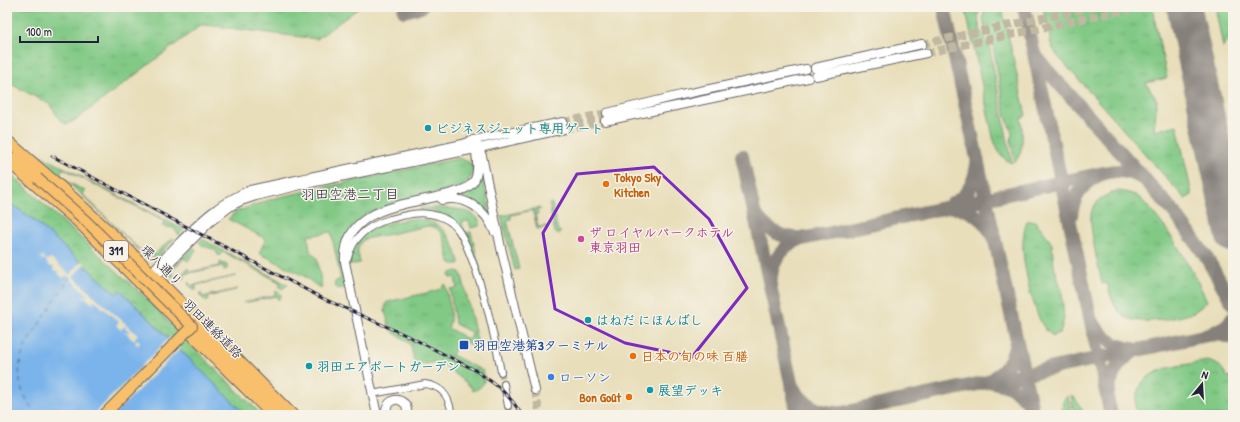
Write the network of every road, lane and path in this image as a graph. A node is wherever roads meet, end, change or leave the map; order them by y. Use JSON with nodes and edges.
{"nodes":[{"id":1,"x":922,"y":44,"type":"tunnel mouth"},
{"id":2,"x":926,"y":53,"type":"tunnel mouth"},
{"id":3,"x":811,"y":73,"type":"junction"},
{"id":4,"x":606,"y":117,"type":"tunnel mouth"},
{"id":5,"x":7,"y":140,"type":"edge"},
{"id":6,"x":474,"y":140,"type":"junction"},
{"id":7,"x":7,"y":148,"type":"edge"},
{"id":8,"x":477,"y":148,"type":"junction"},
{"id":9,"x":7,"y":154,"type":"edge"},
{"id":10,"x":7,"y":161,"type":"edge"},
{"id":11,"x":37,"y":178,"type":"junction"},
{"id":12,"x":383,"y":211,"type":"junction"},
{"id":13,"x":501,"y":248,"type":"junction"},
{"id":14,"x":347,"y":272,"type":"junction"},
{"id":15,"x":153,"y":274,"type":"junction"},
{"id":16,"x":142,"y":286,"type":"junction"},
{"id":17,"x":192,"y":326,"type":"junction"},
{"id":18,"x":501,"y":372,"type":"tunnel mouth"},
{"id":19,"x":504,"y":384,"type":"tunnel mouth"},
{"id":20,"x":535,"y":390,"type":"tunnel mouth"},
{"id":21,"x":372,"y":394,"type":"junction"},
{"id":22,"x":508,"y":406,"type":"tunnel mouth"},
{"id":23,"x":451,"y":410,"type":"dead end"},
{"id":24,"x":104,"y":415,"type":"edge"},
{"id":25,"x":272,"y":415,"type":"edge"},
{"id":26,"x":282,"y":415,"type":"edge"},
{"id":27,"x":293,"y":415,"type":"edge"},
{"id":28,"x":377,"y":415,"type":"edge"},
{"id":29,"x":386,"y":415,"type":"edge"},
{"id":30,"x":408,"y":415,"type":"edge"}],
"edges":[{"from":1,"to":3,"type":"street"},
{"from":2,"to":3,"type":"street"},
{"from":3,"to":4,"type":"street"},
{"from":5,"to":15,"type":"main road","name":"環八通り","number":"311"},
{"from":6,"to":8,"type":"street"},
{"from":6,"to":8,"type":"street"},
{"from":6,"to":15,"type":"street"},
{"from":7,"to":11,"type":"main road"},
{"from":8,"to":12,"type":"street"},
{"from":8,"to":13,"type":"street"},
{"from":8,"to":15,"type":"street"},
{"from":9,"to":11,"type":"main road"},
{"from":10,"to":16,"type":"main road","number":"311"},
{"from":11,"to":17,"type":"main road","name":"羽田連絡道路","number":"311","bridge":true},
{"from":12,"to":13,"type":"street"},
{"from":12,"to":14,"type":"street"},
{"from":13,"to":20,"type":"street"},
{"from":14,"to":18,"type":"street"},
{"from":14,"to":21,"type":"street"},
{"from":15,"to":16,"type":"street"},
{"from":15,"to":27,"type":"main road","name":"環八通り","number":"311"},
{"from":16,"to":25,"type":"main road","number":"311"},
{"from":17,"to":24,"type":"main road","bridge":true},
{"from":17,"to":26,"type":"main road","name":"羽田連絡道路","number":"311"},
{"from":19,"to":22,"type":"street"},
{"from":21,"to":23,"type":"street"},
{"from":21,"to":28,"type":"street"},
{"from":29,"to":30,"type":"street"}]}
